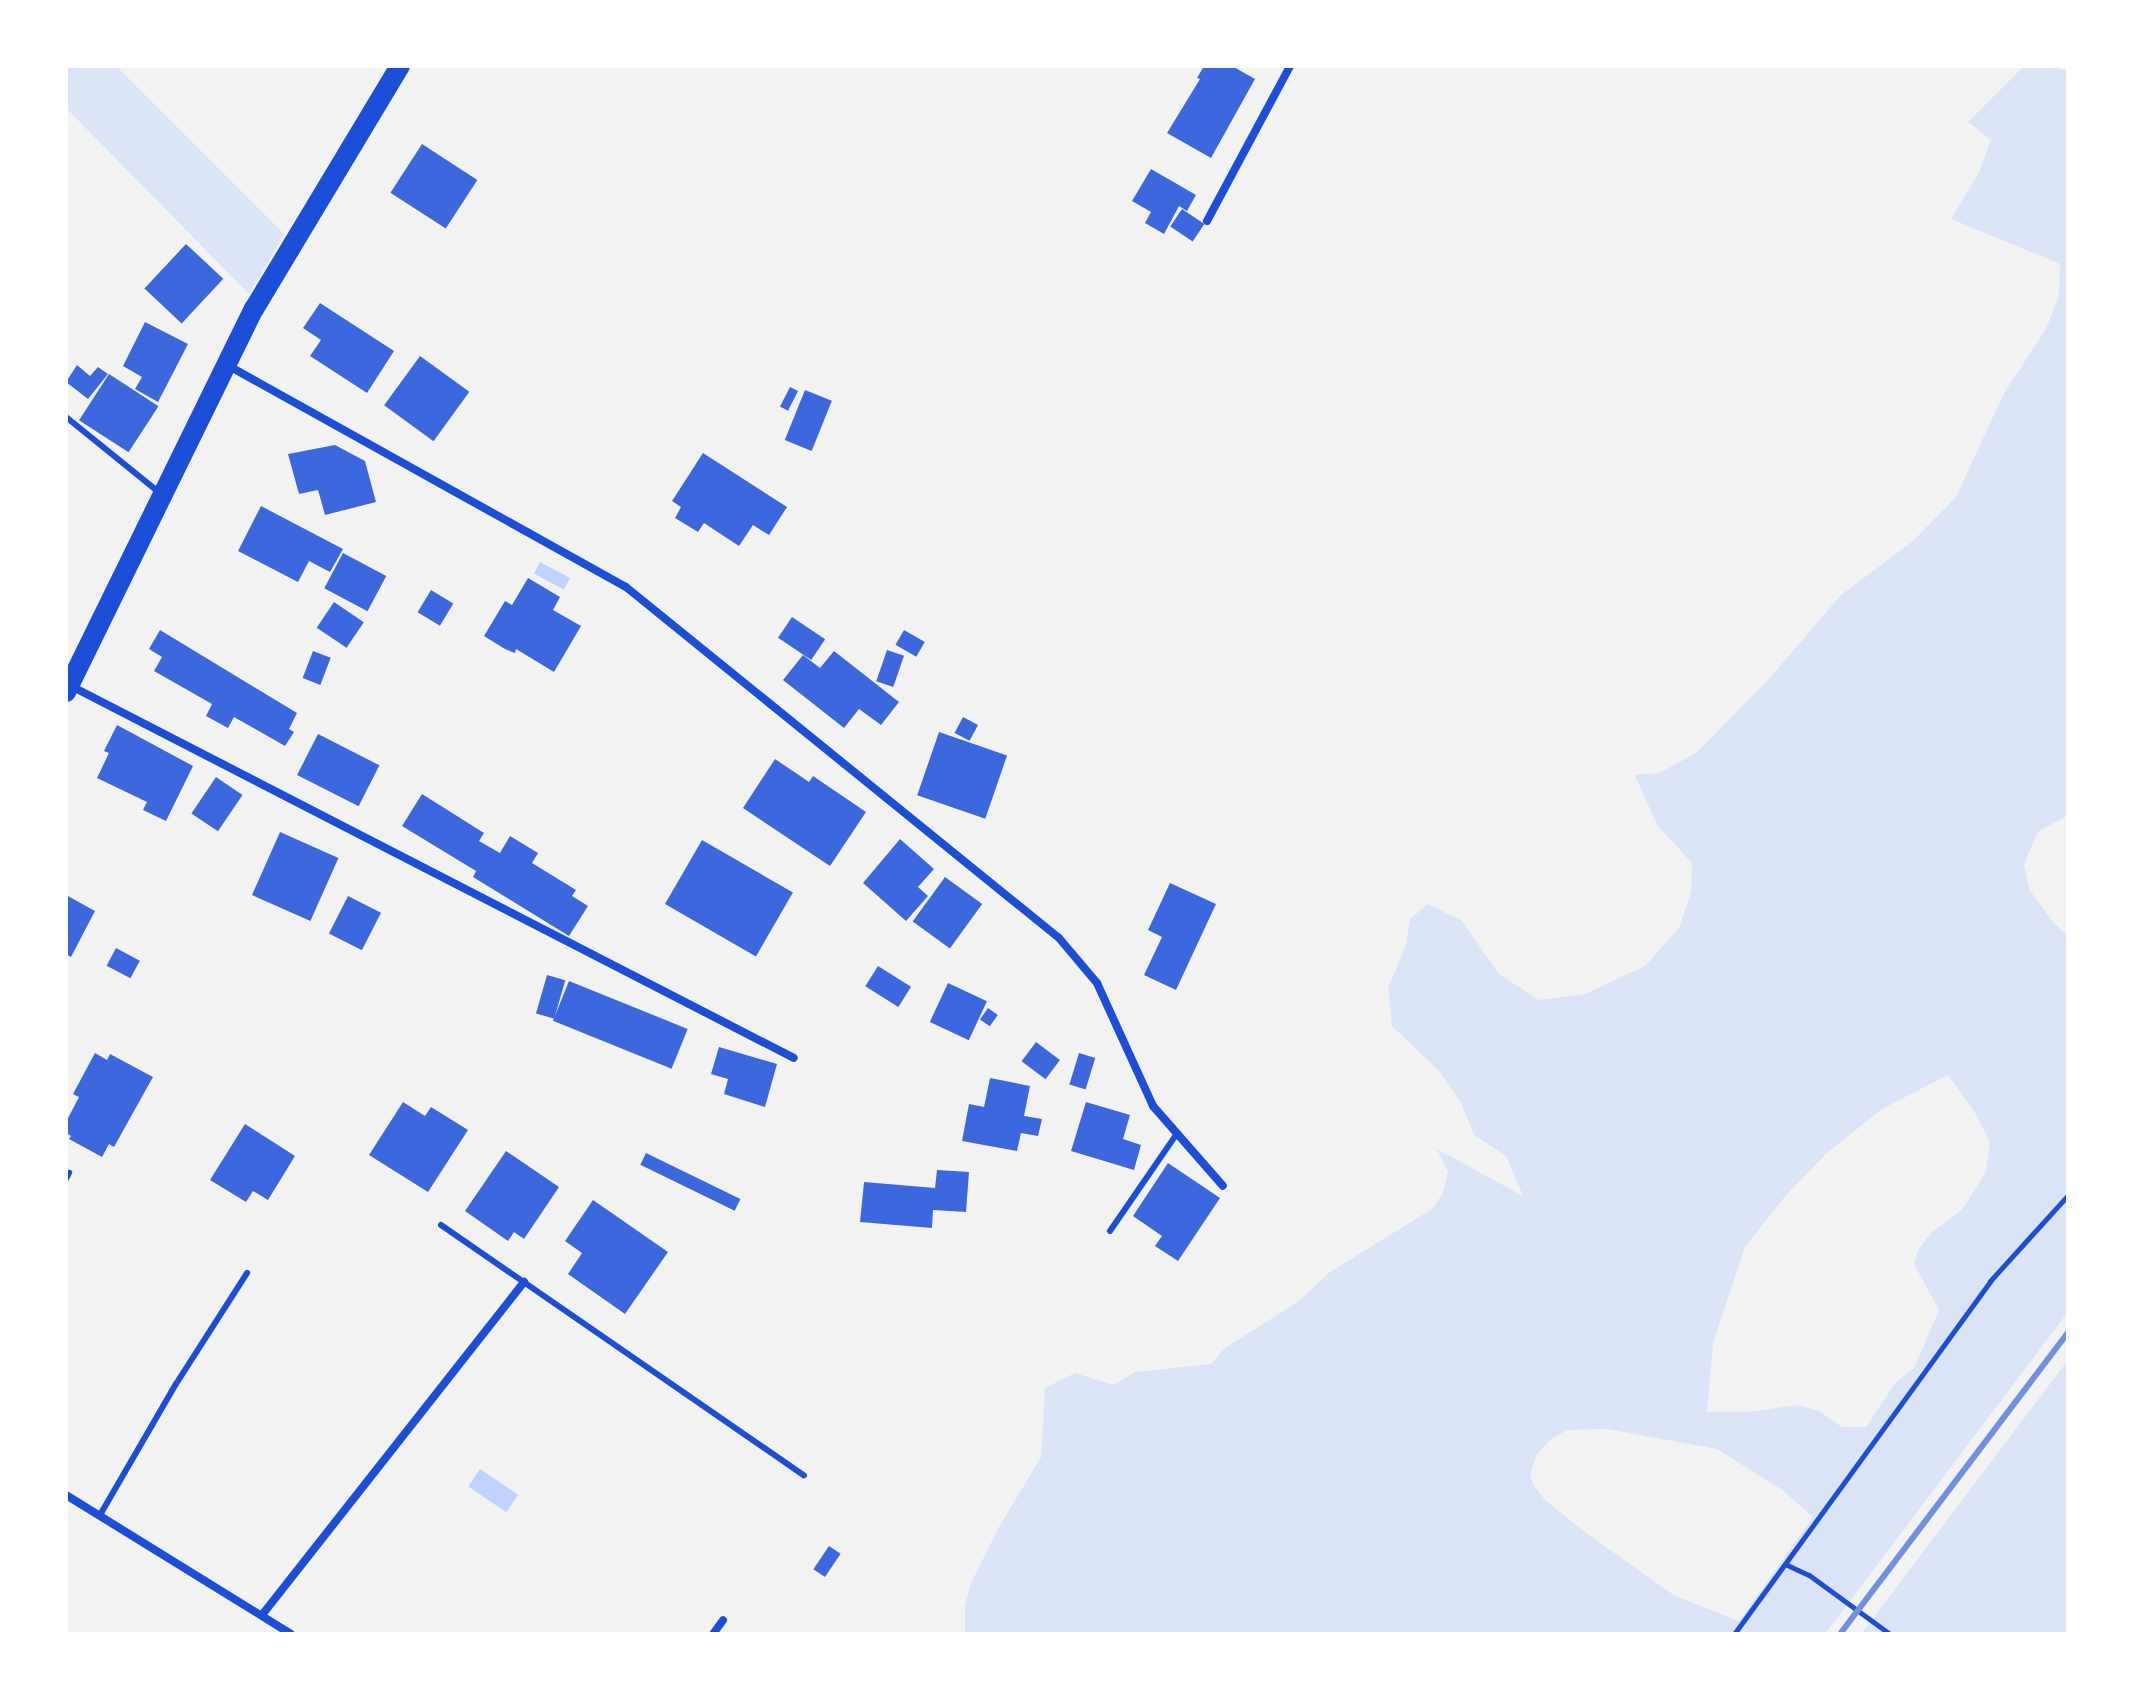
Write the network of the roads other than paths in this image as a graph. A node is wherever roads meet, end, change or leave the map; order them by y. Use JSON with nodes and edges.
{"nodes":[{"id":1,"x":400,"y":66,"type":"edge"},
{"id":2,"x":1290,"y":66,"type":"edge"},
{"id":3,"x":1207,"y":221,"type":"dead end"},
{"id":4,"x":226,"y":364,"type":"junction"},
{"id":5,"x":66,"y":417,"type":"edge"},
{"id":6,"x":162,"y":494,"type":"junction"},
{"id":7,"x":68,"y":689,"type":"edge"},
{"id":8,"x":794,"y":1058,"type":"dead end"},
{"id":9,"x":1176,"y":1135,"type":"junction"},
{"id":10,"x":1223,"y":1186,"type":"dead end"},
{"id":11,"x":441,"y":1225,"type":"dead end"},
{"id":12,"x":1110,"y":1231,"type":"dead end"},
{"id":13,"x":247,"y":1273,"type":"dead end"},
{"id":14,"x":524,"y":1282,"type":"junction"},
{"id":15,"x":804,"y":1475,"type":"dead end"},
{"id":16,"x":66,"y":1495,"type":"edge"},
{"id":17,"x":100,"y":1515,"type":"junction"},
{"id":18,"x":262,"y":1615,"type":"junction"},
{"id":19,"x":723,"y":1620,"type":"dead end"},
{"id":20,"x":291,"y":1634,"type":"edge"},
{"id":21,"x":713,"y":1634,"type":"edge"}],
"edges":[{"from":1,"to":4,"type":"main road"},
{"from":2,"to":3,"type":"street"},
{"from":4,"to":6,"type":"main road"},
{"from":4,"to":9,"type":"street"},
{"from":5,"to":6,"type":"lane"},
{"from":6,"to":7,"type":"main road"},
{"from":7,"to":8,"type":"street"},
{"from":9,"to":10,"type":"street"},
{"from":9,"to":12,"type":"lane"},
{"from":11,"to":14,"type":"lane"},
{"from":13,"to":17,"type":"lane"},
{"from":14,"to":15,"type":"lane"},
{"from":14,"to":18,"type":"street"},
{"from":16,"to":17,"type":"street"},
{"from":17,"to":18,"type":"street"},
{"from":18,"to":20,"type":"street"},
{"from":19,"to":21,"type":"street"}]}
